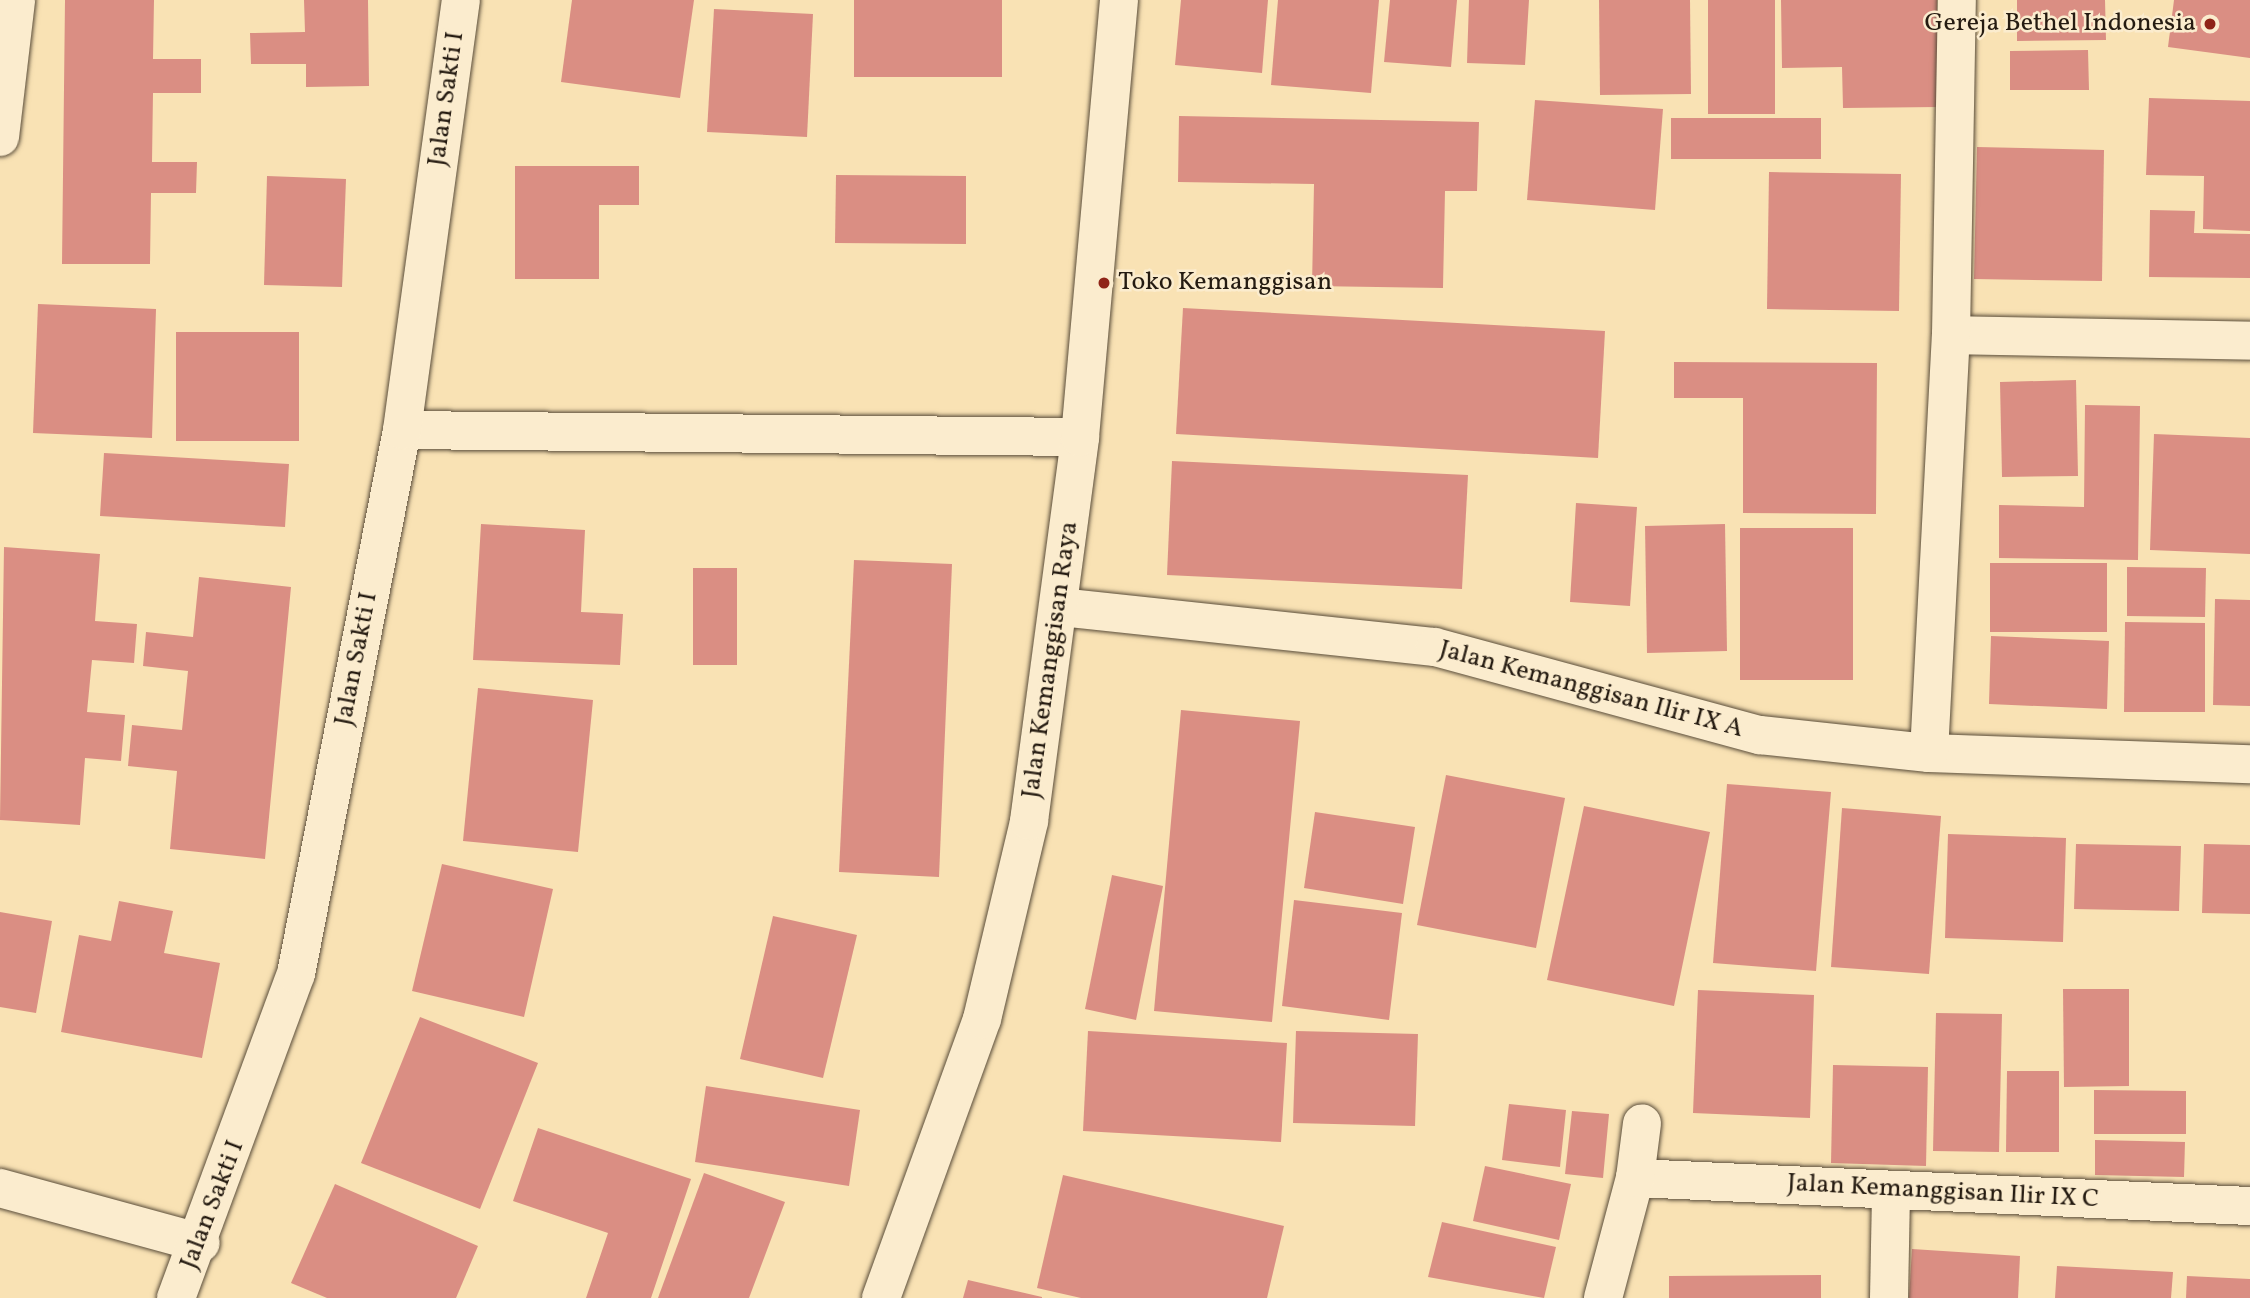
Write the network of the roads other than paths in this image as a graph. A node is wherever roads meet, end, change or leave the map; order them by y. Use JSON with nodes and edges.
{"nodes":[{"id":1,"x":16,"y":0,"type":"edge"},
{"id":2,"x":461,"y":0,"type":"edge"},
{"id":3,"x":1119,"y":0,"type":"edge"},
{"id":4,"x":1957,"y":0,"type":"edge"},
{"id":5,"x":0,"y":137,"type":"edge"},
{"id":6,"x":1951,"y":335,"type":"junction"},
{"id":7,"x":2250,"y":341,"type":"edge"},
{"id":8,"x":402,"y":430,"type":"junction"},
{"id":9,"x":1080,"y":437,"type":"junction"},
{"id":10,"x":1059,"y":607,"type":"junction"},
{"id":11,"x":1929,"y":753,"type":"junction"},
{"id":12,"x":2250,"y":764,"type":"edge"},
{"id":13,"x":1642,"y":1123,"type":"dead end"},
{"id":14,"x":1635,"y":1178,"type":"junction"},
{"id":15,"x":0,"y":1188,"type":"edge"},
{"id":16,"x":1891,"y":1191,"type":"junction"},
{"id":17,"x":2250,"y":1206,"type":"edge"},
{"id":18,"x":201,"y":1243,"type":"junction"},
{"id":19,"x":176,"y":1298,"type":"edge"},
{"id":20,"x":880,"y":1298,"type":"edge"},
{"id":21,"x":1603,"y":1298,"type":"edge"},
{"id":22,"x":1889,"y":1298,"type":"edge"}],
"edges":[{"from":1,"to":5,"type":"street"},
{"from":2,"to":8,"type":"street","name":"Jalan Sakti I"},
{"from":3,"to":9,"type":"street","name":"Jalan Kemanggisan Raya"},
{"from":4,"to":6,"type":"street"},
{"from":6,"to":7,"type":"street"},
{"from":6,"to":11,"type":"street"},
{"from":8,"to":9,"type":"street"},
{"from":8,"to":18,"type":"street","name":"Jalan Sakti I"},
{"from":9,"to":10,"type":"street","name":"Jalan Kemanggisan Raya"},
{"from":10,"to":11,"type":"street","name":"Jalan Kemanggisan Ilir IX A"},
{"from":10,"to":20,"type":"street","name":"Jalan Kemanggisan Raya"},
{"from":11,"to":12,"type":"street","name":"Jalan Kemanggisan Ilir IX A"},
{"from":13,"to":14,"type":"street"},
{"from":14,"to":16,"type":"street","name":"Jalan Kemanggisan Ilir IX C"},
{"from":14,"to":21,"type":"street"},
{"from":15,"to":18,"type":"street"},
{"from":16,"to":17,"type":"street","name":"Jalan Kemanggisan Ilir IX C"},
{"from":16,"to":22,"type":"street"},
{"from":18,"to":19,"type":"street","name":"Jalan Sakti I"}]}
